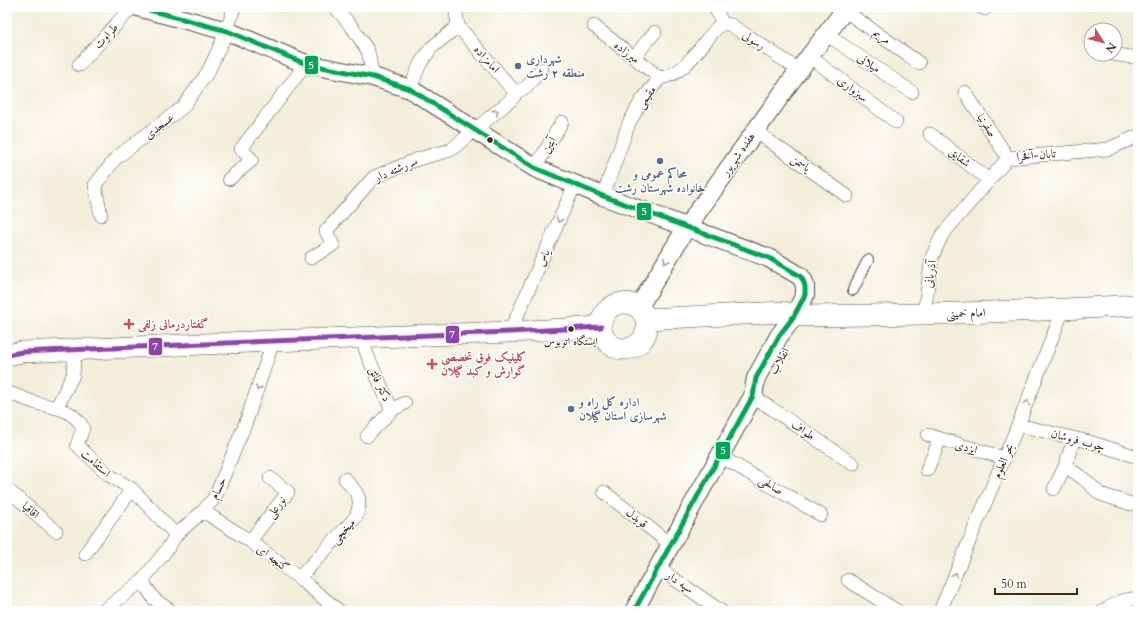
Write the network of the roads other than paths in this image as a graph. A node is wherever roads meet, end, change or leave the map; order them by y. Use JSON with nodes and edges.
{"nodes":[{"id":1,"x":132,"y":7,"type":"edge"},
{"id":2,"x":138,"y":7,"type":"edge"},
{"id":3,"x":234,"y":7,"type":"edge"},
{"id":4,"x":335,"y":7,"type":"edge"},
{"id":5,"x":456,"y":7,"type":"edge"},
{"id":6,"x":714,"y":7,"type":"edge"},
{"id":7,"x":845,"y":9,"type":"edge"},
{"id":8,"x":722,"y":23,"type":"junction"},
{"id":9,"x":458,"y":26,"type":"junction"},
{"id":10,"x":594,"y":26,"type":"dead end"},
{"id":11,"x":227,"y":31,"type":"junction"},
{"id":12,"x":655,"y":32,"type":"dead end"},
{"id":13,"x":826,"y":34,"type":"junction"},
{"id":14,"x":1123,"y":56,"type":"edge"},
{"id":15,"x":634,"y":57,"type":"junction"},
{"id":16,"x":1136,"y":58,"type":"edge"},
{"id":17,"x":804,"y":63,"type":"junction"},
{"id":18,"x":919,"y":63,"type":"dead end"},
{"id":19,"x":306,"y":64,"type":"junction"},
{"id":20,"x":79,"y":65,"type":"dead end"},
{"id":21,"x":541,"y":69,"type":"dead end"},
{"id":22,"x":374,"y":77,"type":"junction"},
{"id":23,"x":660,"y":78,"type":"junction"},
{"id":24,"x":410,"y":89,"type":"junction"},
{"id":25,"x":912,"y":92,"type":"dead end"},
{"id":26,"x":965,"y":92,"type":"dead end"},
{"id":27,"x":514,"y":93,"type":"junction"},
{"id":28,"x":562,"y":122,"type":"dead end"},
{"id":29,"x":896,"y":122,"type":"dead end"},
{"id":30,"x":475,"y":129,"type":"junction"},
{"id":31,"x":755,"y":130,"type":"junction"},
{"id":32,"x":930,"y":134,"type":"dead end"},
{"id":33,"x":1138,"y":136,"type":"edge"},
{"id":34,"x":1008,"y":158,"type":"junction"},
{"id":35,"x":535,"y":168,"type":"junction"},
{"id":36,"x":229,"y":179,"type":"dead end"},
{"id":37,"x":989,"y":180,"type":"junction"},
{"id":38,"x":575,"y":184,"type":"junction"},
{"id":39,"x":603,"y":196,"type":"junction"},
{"id":40,"x":847,"y":196,"type":"dead end"},
{"id":41,"x":101,"y":215,"type":"dead end"},
{"id":42,"x":682,"y":235,"type":"junction"},
{"id":43,"x":942,"y":235,"type":"joint"},
{"id":44,"x":311,"y":258,"type":"dead end"},
{"id":45,"x":868,"y":260,"type":"dead end"},
{"id":46,"x":853,"y":290,"type":"dead end"},
{"id":47,"x":1138,"y":305,"type":"edge"},
{"id":48,"x":1063,"y":310,"type":"junction"},
{"id":49,"x":924,"y":314,"type":"junction"},
{"id":50,"x":794,"y":316,"type":"junction"},
{"id":51,"x":644,"y":319,"type":"junction"},
{"id":52,"x":601,"y":327,"type":"junction"},
{"id":53,"x":510,"y":332,"type":"junction"},
{"id":54,"x":365,"y":348,"type":"junction"},
{"id":55,"x":75,"y":350,"type":"junction"},
{"id":56,"x":270,"y":351,"type":"dead end"},
{"id":57,"x":12,"y":352,"type":"edge"},
{"id":58,"x":7,"y":392,"type":"edge"},
{"id":59,"x":753,"y":396,"type":"junction"},
{"id":60,"x":405,"y":403,"type":"dead end"},
{"id":61,"x":57,"y":407,"type":"junction"},
{"id":62,"x":392,"y":410,"type":"junction"},
{"id":63,"x":1018,"y":425,"type":"junction"},
{"id":64,"x":367,"y":436,"type":"dead end"},
{"id":65,"x":1074,"y":439,"type":"junction"},
{"id":66,"x":720,"y":456,"type":"junction"},
{"id":67,"x":1138,"y":457,"type":"edge"},
{"id":68,"x":1004,"y":458,"type":"junction"},
{"id":69,"x":853,"y":464,"type":"dead end"},
{"id":70,"x":1065,"y":466,"type":"junction"},
{"id":71,"x":927,"y":470,"type":"dead end"},
{"id":72,"x":270,"y":478,"type":"dead end"},
{"id":73,"x":345,"y":479,"type":"dead end"},
{"id":74,"x":7,"y":489,"type":"edge"},
{"id":75,"x":132,"y":489,"type":"junction"},
{"id":76,"x":1054,"y":489,"type":"dead end"},
{"id":77,"x":604,"y":492,"type":"dead end"},
{"id":78,"x":1131,"y":504,"type":"dead end"},
{"id":79,"x":203,"y":511,"type":"junction"},
{"id":80,"x":822,"y":515,"type":"dead end"},
{"id":81,"x":56,"y":531,"type":"dead end"},
{"id":82,"x":176,"y":536,"type":"junction"},
{"id":83,"x":250,"y":541,"type":"junction"},
{"id":84,"x":670,"y":544,"type":"junction"},
{"id":85,"x":85,"y":554,"type":"dead end"},
{"id":86,"x":658,"y":568,"type":"junction"},
{"id":87,"x":299,"y":578,"type":"junction"},
{"id":88,"x":848,"y":580,"type":"dead end"},
{"id":89,"x":142,"y":581,"type":"junction"},
{"id":90,"x":1138,"y":598,"type":"edge"},
{"id":91,"x":102,"y":611,"type":"edge"},
{"id":92,"x":171,"y":611,"type":"edge"},
{"id":93,"x":339,"y":611,"type":"edge"},
{"id":94,"x":634,"y":611,"type":"edge"},
{"id":95,"x":721,"y":611,"type":"edge"},
{"id":96,"x":897,"y":611,"type":"edge"},
{"id":97,"x":940,"y":611,"type":"edge"},
{"id":98,"x":1103,"y":611,"type":"edge"}],
"edges":[{"from":1,"to":20,"type":"street","name":"طراوت"},
{"from":2,"to":11,"type":"main road"},
{"from":3,"to":11,"type":"street","name":"عسجدی"},
{"from":4,"to":22,"type":"street"},
{"from":5,"to":9,"type":"street"},
{"from":6,"to":8,"type":"street"},
{"from":7,"to":13,"type":"main road","name":"هفده شهریور"},
{"from":7,"to":18,"type":"street","name":"مریم"},
{"from":8,"to":17,"type":"street","name":"رسولی"},
{"from":8,"to":23,"type":"street","name":"مقیمی"},
{"from":9,"to":24,"type":"street"},
{"from":9,"to":27,"type":"street","name":"امامزاده"},
{"from":10,"to":15,"type":"street","name":"میرزاده"},
{"from":11,"to":19,"type":"main road"},
{"from":11,"to":41,"type":"street","name":"عسجدی"},
{"from":12,"to":15,"type":"street"},
{"from":13,"to":17,"type":"main road","name":"هفده شهریور"},
{"from":13,"to":25,"type":"street","name":"میلانی"},
{"from":14,"to":16,"type":"street"},
{"from":15,"to":23,"type":"street","name":"میرزاده"},
{"from":17,"to":29,"type":"street","name":"سبزواری"},
{"from":17,"to":31,"type":"main road","name":"هفده شهریور"},
{"from":19,"to":22,"type":"main road"},
{"from":19,"to":36,"type":"street"},
{"from":21,"to":27,"type":"street"},
{"from":22,"to":24,"type":"main road"},
{"from":23,"to":39,"type":"street","name":"مقیمی"},
{"from":24,"to":30,"type":"main road"},
{"from":26,"to":34,"type":"street","name":"صفرنیا"},
{"from":30,"to":27,"type":"street","one_way":true},
{"from":28,"to":35,"type":"street","name":"آبتین"},
{"from":30,"to":35,"type":"main road"},
{"from":30,"to":44,"type":"street","name":"سررشته دار"},
{"from":31,"to":40,"type":"street","name":"یاسمن"},
{"from":31,"to":42,"type":"main road","name":"هفده شهریور"},
{"from":32,"to":37,"type":"street","name":"شقایق"},
{"from":33,"to":34,"type":"street","name":"تابان-آفخرا"},
{"from":34,"to":37,"type":"street","name":"تابان-آفخرا"},
{"from":35,"to":38,"type":"main road"},
{"from":37,"to":43,"type":"street","name":"تابان-آفخرا"},
{"from":38,"to":39,"type":"main road"},
{"from":38,"to":53,"type":"street","name":"یاس","one_way":true},
{"from":39,"to":42,"type":"main road"},
{"from":42,"to":50,"type":"main road"},
{"from":42,"to":51,"type":"main road","name":"هفده شهریور","one_way":true},
{"from":43,"to":49,"type":"street","name":"آذربانی"},
{"from":45,"to":46,"type":"street"},
{"from":47,"to":48,"type":"main road","name":"امام خمینی"},
{"from":48,"to":49,"type":"main road","name":"امام خمینی"},
{"from":63,"to":48,"type":"street","name":"بحر العلوم","one_way":true},
{"from":49,"to":50,"type":"main road","name":"امام خمینی"},
{"from":50,"to":51,"type":"main road","name":"امام خمینی"},
{"from":50,"to":59,"type":"main road","name":"انقلاب"},
{"from":51,"to":52,"type":"main road"},
{"from":51,"to":52,"type":"main road"},
{"from":52,"to":53,"type":"main road"},
{"from":53,"to":54,"type":"main road"},
{"from":54,"to":55,"type":"main road"},
{"from":54,"to":62,"type":"street","name":"دکتر فائق"},
{"from":55,"to":57,"type":"main road"},
{"from":55,"to":61,"type":"street"},
{"from":56,"to":79,"type":"street","name":"حسام","one_way":true},
{"from":58,"to":61,"type":"street"},
{"from":59,"to":66,"type":"main road","name":"انقلاب"},
{"from":59,"to":69,"type":"street","name":"طواف"},
{"from":60,"to":62,"type":"street"},
{"from":61,"to":75,"type":"street","name":"استقامت"},
{"from":62,"to":64,"type":"street"},
{"from":63,"to":65,"type":"street","name":"چوب فروشان"},
{"from":63,"to":68,"type":"street","name":"بحر العلوم"},
{"from":65,"to":67,"type":"street","name":"چوب فروشان"},
{"from":65,"to":70,"type":"street"},
{"from":66,"to":80,"type":"street","name":"صالحی"},
{"from":66,"to":84,"type":"main road","name":"انقلاب"},
{"from":68,"to":71,"type":"street","name":"ایزدی"},
{"from":97,"to":68,"type":"street","name":"بحر العلوم","one_way":true},
{"from":70,"to":76,"type":"street"},
{"from":70,"to":78,"type":"street"},
{"from":72,"to":83,"type":"street","name":"نورعلی"},
{"from":73,"to":87,"type":"street","name":"میخچی"},
{"from":74,"to":81,"type":"street","name":"اقاقیا"},
{"from":75,"to":82,"type":"street","name":"استقامت"},
{"from":75,"to":85,"type":"street"},
{"from":77,"to":84,"type":"street","name":"قویدل"},
{"from":79,"to":82,"type":"street","name":"حسام"},
{"from":79,"to":83,"type":"street","name":"گنجه ای"},
{"from":82,"to":89,"type":"street","name":"حسام"},
{"from":83,"to":87,"type":"street","name":"گنجه ای"},
{"from":84,"to":86,"type":"main road","name":"انقلاب"},
{"from":86,"to":94,"type":"main road","name":"انقلاب"},
{"from":86,"to":95,"type":"street","name":"سپه دار"},
{"from":87,"to":93,"type":"street","name":"گنجه ای"},
{"from":88,"to":96,"type":"street"},
{"from":89,"to":91,"type":"street","name":"حسام"},
{"from":89,"to":92,"type":"street"},
{"from":90,"to":98,"type":"street"}]}
